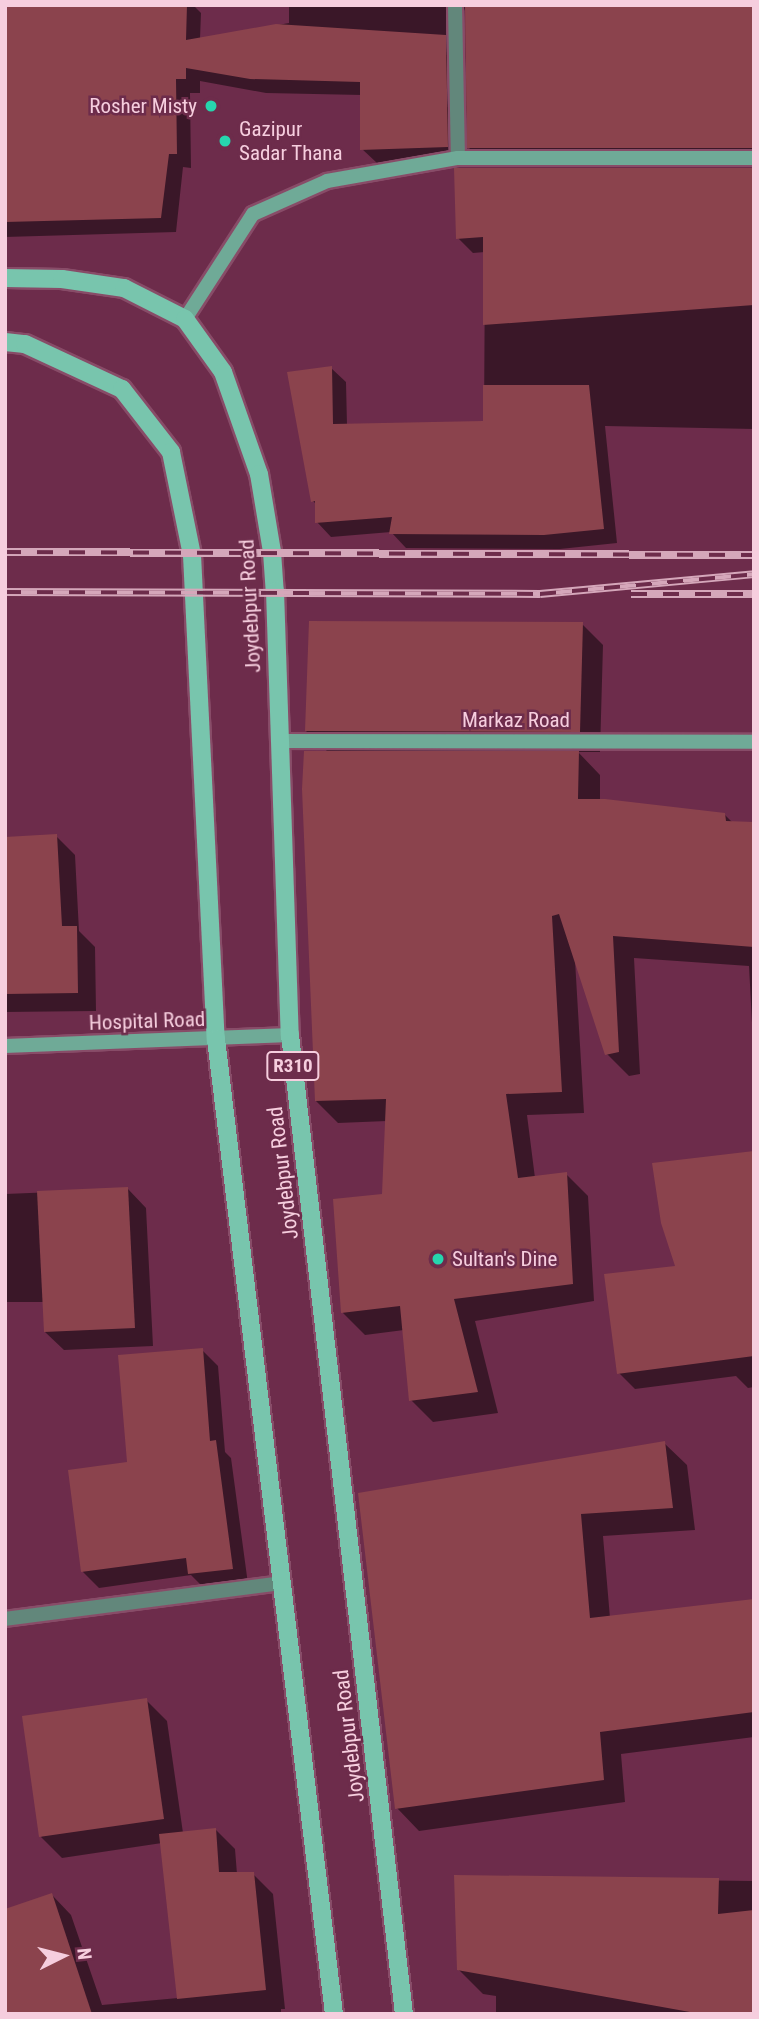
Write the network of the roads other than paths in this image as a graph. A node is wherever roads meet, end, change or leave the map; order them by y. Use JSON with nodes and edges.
{"nodes":[{"id":1,"x":455,"y":5,"type":"edge"},
{"id":2,"x":458,"y":158,"type":"junction"},
{"id":3,"x":754,"y":158,"type":"edge"},
{"id":4,"x":5,"y":278,"type":"edge"},
{"id":5,"x":185,"y":319,"type":"junction"},
{"id":6,"x":5,"y":342,"type":"edge"},
{"id":7,"x":279,"y":741,"type":"junction"},
{"id":8,"x":754,"y":742,"type":"edge"},
{"id":9,"x":290,"y":1035,"type":"junction"},
{"id":10,"x":216,"y":1039,"type":"junction"},
{"id":11,"x":5,"y":1046,"type":"edge"},
{"id":12,"x":284,"y":1583,"type":"junction"},
{"id":13,"x":5,"y":1619,"type":"edge"},
{"id":14,"x":334,"y":2014,"type":"edge"},
{"id":15,"x":404,"y":2014,"type":"edge"}],
"edges":[{"from":1,"to":2,"type":"street"},
{"from":2,"to":3,"type":"main road"},
{"from":2,"to":5,"type":"main road"},
{"from":4,"to":5,"type":"main road","name":"Joydebpur Road","number":"R310"},
{"from":5,"to":7,"type":"main road","name":"Joydebpur Road","number":"R310"},
{"from":6,"to":10,"type":"main road"},
{"from":7,"to":8,"type":"main road","name":"Markaz Road"},
{"from":7,"to":9,"type":"main road","name":"Joydebpur Road","number":"R310"},
{"from":9,"to":10,"type":"main road","name":"Hospital Road"},
{"from":9,"to":15,"type":"main road","name":"Joydebpur Road","number":"R310"},
{"from":10,"to":11,"type":"main road","name":"Hospital Road"},
{"from":10,"to":12,"type":"main road"},
{"from":12,"to":13,"type":"street"},
{"from":12,"to":14,"type":"main road"}]}
